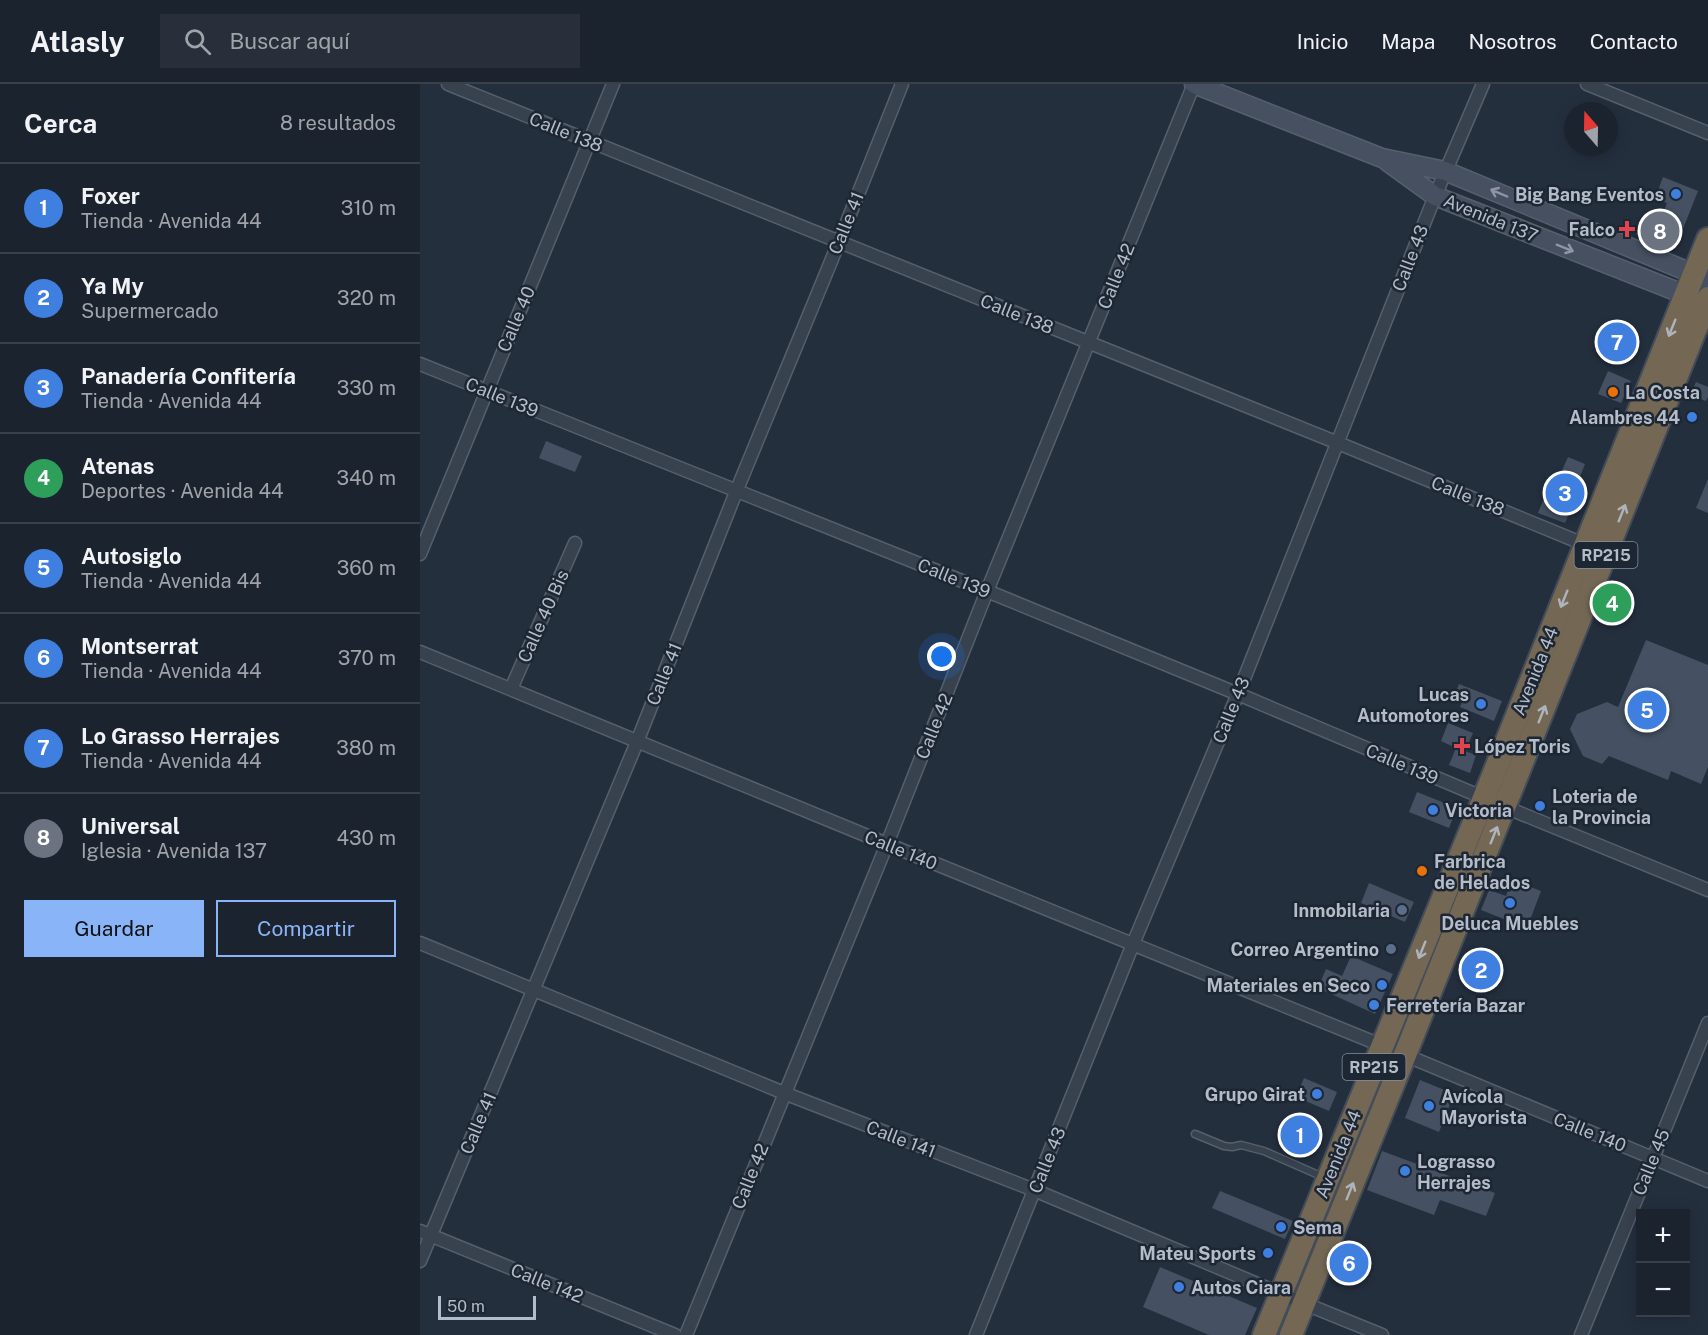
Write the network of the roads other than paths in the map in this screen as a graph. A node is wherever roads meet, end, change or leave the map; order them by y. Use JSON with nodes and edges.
{"nodes":[{"id":1,"x":448,"y":84,"type":"edge"},
{"id":2,"x":613,"y":84,"type":"edge"},
{"id":3,"x":902,"y":84,"type":"edge"},
{"id":4,"x":1194,"y":84,"type":"edge"},
{"id":5,"x":1483,"y":84,"type":"edge"},
{"id":6,"x":1587,"y":84,"type":"edge"},
{"id":7,"x":1708,"y":133,"type":"edge"},
{"id":8,"x":590,"y":142,"type":"junction"},
{"id":9,"x":1382,"y":158,"type":"junction"},
{"id":10,"x":1445,"y":171,"type":"junction"},
{"id":11,"x":1435,"y":196,"type":"junction"},
{"id":12,"x":1708,"y":239,"type":"edge"},
{"id":13,"x":839,"y":242,"type":"junction"},
{"id":14,"x":1702,"y":292,"type":"edge"},
{"id":15,"x":1088,"y":344,"type":"junction"},
{"id":16,"x":420,"y":364,"type":"edge"},
{"id":17,"x":486,"y":390,"type":"junction"},
{"id":18,"x":1338,"y":443,"type":"junction"},
{"id":19,"x":736,"y":492,"type":"junction"},
{"id":20,"x":575,"y":543,"type":"dead end"},
{"id":21,"x":1586,"y":545,"type":"junction"},
{"id":22,"x":420,"y":554,"type":"edge"},
{"id":23,"x":987,"y":591,"type":"junction"},
{"id":24,"x":420,"y":652,"type":"edge"},
{"id":25,"x":511,"y":689,"type":"junction"},
{"id":26,"x":1238,"y":694,"type":"junction"},
{"id":27,"x":637,"y":742,"type":"junction"},
{"id":28,"x":1484,"y":798,"type":"junction"},
{"id":29,"x":1505,"y":807,"type":"junction"},
{"id":30,"x":887,"y":844,"type":"junction"},
{"id":31,"x":1708,"y":890,"type":"edge"},
{"id":32,"x":420,"y":943,"type":"edge"},
{"id":33,"x":1133,"y":944,"type":"junction"},
{"id":34,"x":533,"y":989,"type":"junction"},
{"id":35,"x":1708,"y":1023,"type":"edge"},
{"id":36,"x":1383,"y":1046,"type":"junction"},
{"id":37,"x":1406,"y":1055,"type":"junction"},
{"id":38,"x":784,"y":1093,"type":"junction"},
{"id":39,"x":1195,"y":1134,"type":"dead end"},
{"id":40,"x":1652,"y":1157,"type":"junction"},
{"id":41,"x":1328,"y":1179,"type":"junction"},
{"id":42,"x":1708,"y":1181,"type":"edge"},
{"id":43,"x":1034,"y":1191,"type":"junction"},
{"id":44,"x":426,"y":1233,"type":"edge"},
{"id":45,"x":420,"y":1261,"type":"edge"},
{"id":46,"x":1281,"y":1294,"type":"junction"},
{"id":47,"x":1304,"y":1304,"type":"junction"},
{"id":48,"x":675,"y":1335,"type":"edge"},
{"id":49,"x":686,"y":1335,"type":"edge"},
{"id":50,"x":976,"y":1335,"type":"edge"},
{"id":51,"x":1264,"y":1335,"type":"edge"},
{"id":52,"x":1291,"y":1335,"type":"edge"},
{"id":53,"x":1382,"y":1335,"type":"edge"},
{"id":54,"x":1581,"y":1335,"type":"edge"}],
"edges":[{"from":1,"to":8,"type":"street","name":"Calle 138"},
{"from":2,"to":8,"type":"street","name":"Calle 40"},
{"from":3,"to":13,"type":"street","name":"Calle 41"},
{"from":4,"to":9,"type":"street","name":"Avenida 137"},
{"from":4,"to":15,"type":"street","name":"Calle 42"},
{"from":5,"to":10,"type":"street","name":"Calle 43"},
{"from":6,"to":7,"type":"street"},
{"from":8,"to":13,"type":"street","name":"Calle 138"},
{"from":8,"to":17,"type":"street","name":"Calle 40"},
{"from":9,"to":10,"type":"street","name":"Avenida 137"},
{"from":9,"to":11,"type":"street","name":"Avenida 137"},
{"from":10,"to":11,"type":"street","name":"Calle 43"},
{"from":14,"to":10,"type":"street","name":"Avenida 137","one_way":true},
{"from":11,"to":14,"type":"street","name":"Avenida 137","one_way":true},
{"from":11,"to":18,"type":"street","name":"Calle 43"},
{"from":12,"to":14,"type":"highway","name":"Avenida 44","number":"RP215"},
{"from":13,"to":15,"type":"street","name":"Calle 138"},
{"from":13,"to":19,"type":"street","name":"Calle 41"},
{"from":14,"to":21,"type":"highway","name":"Avenida 44","number":"RP215","one_way":true},
{"from":29,"to":14,"type":"highway","name":"Avenida 44","number":"RP215","one_way":true},
{"from":15,"to":18,"type":"street","name":"Calle 138"},
{"from":15,"to":23,"type":"street","name":"Calle 42"},
{"from":16,"to":17,"type":"street","name":"Calle 139"},
{"from":17,"to":19,"type":"street","name":"Calle 139"},
{"from":17,"to":22,"type":"street","name":"Calle 40"},
{"from":18,"to":21,"type":"street","name":"Calle 138"},
{"from":18,"to":26,"type":"street","name":"Calle 43"},
{"from":19,"to":23,"type":"street","name":"Calle 139"},
{"from":19,"to":27,"type":"street","name":"Calle 41"},
{"from":20,"to":25,"type":"street","name":"Calle 40 Bis"},
{"from":21,"to":28,"type":"highway","name":"Avenida 44","number":"RP215","one_way":true},
{"from":23,"to":26,"type":"street","name":"Calle 139"},
{"from":23,"to":30,"type":"street","name":"Calle 42"},
{"from":24,"to":25,"type":"street","name":"Calle 140"},
{"from":25,"to":27,"type":"street","name":"Calle 140"},
{"from":26,"to":28,"type":"street","name":"Calle 139"},
{"from":26,"to":33,"type":"street","name":"Calle 43"},
{"from":27,"to":30,"type":"street","name":"Calle 140"},
{"from":27,"to":34,"type":"street","name":"Calle 41"},
{"from":28,"to":36,"type":"highway","name":"Avenida 44","number":"RP215","one_way":true},
{"from":29,"to":31,"type":"street"},
{"from":37,"to":29,"type":"highway","name":"Avenida 44","number":"RP215","one_way":true},
{"from":30,"to":33,"type":"street","name":"Calle 140"},
{"from":30,"to":38,"type":"street","name":"Calle 42"},
{"from":32,"to":34,"type":"street","name":"Calle 141"},
{"from":33,"to":36,"type":"street","name":"Calle 140"},
{"from":33,"to":43,"type":"street","name":"Calle 43"},
{"from":34,"to":38,"type":"street","name":"Calle 141"},
{"from":34,"to":44,"type":"street","name":"Calle 41"},
{"from":35,"to":40,"type":"street","name":"Calle 45"},
{"from":36,"to":41,"type":"highway","name":"Avenida 44","number":"RP215"},
{"from":37,"to":40,"type":"street","name":"Calle 140"},
{"from":47,"to":37,"type":"highway","name":"Avenida 44","number":"RP215","one_way":true},
{"from":38,"to":43,"type":"street","name":"Calle 141"},
{"from":38,"to":49,"type":"street","name":"Calle 42"},
{"from":39,"to":41,"type":"lane"},
{"from":40,"to":42,"type":"street","name":"Calle 140"},
{"from":40,"to":54,"type":"street","name":"Calle 45"},
{"from":41,"to":46,"type":"highway","name":"Avenida 44","number":"RP215"},
{"from":43,"to":46,"type":"street","name":"Calle 141"},
{"from":43,"to":50,"type":"street","name":"Calle 43"},
{"from":44,"to":45,"type":"street","name":"Calle 41"},
{"from":44,"to":48,"type":"street","name":"Calle 142"},
{"from":46,"to":47,"type":"street","name":"Calle 141"},
{"from":46,"to":51,"type":"highway","name":"Avenida 44","number":"RP215"},
{"from":47,"to":52,"type":"highway","name":"Avenida 44","number":"RP215"},
{"from":47,"to":53,"type":"street","name":"Calle 141"}]}
